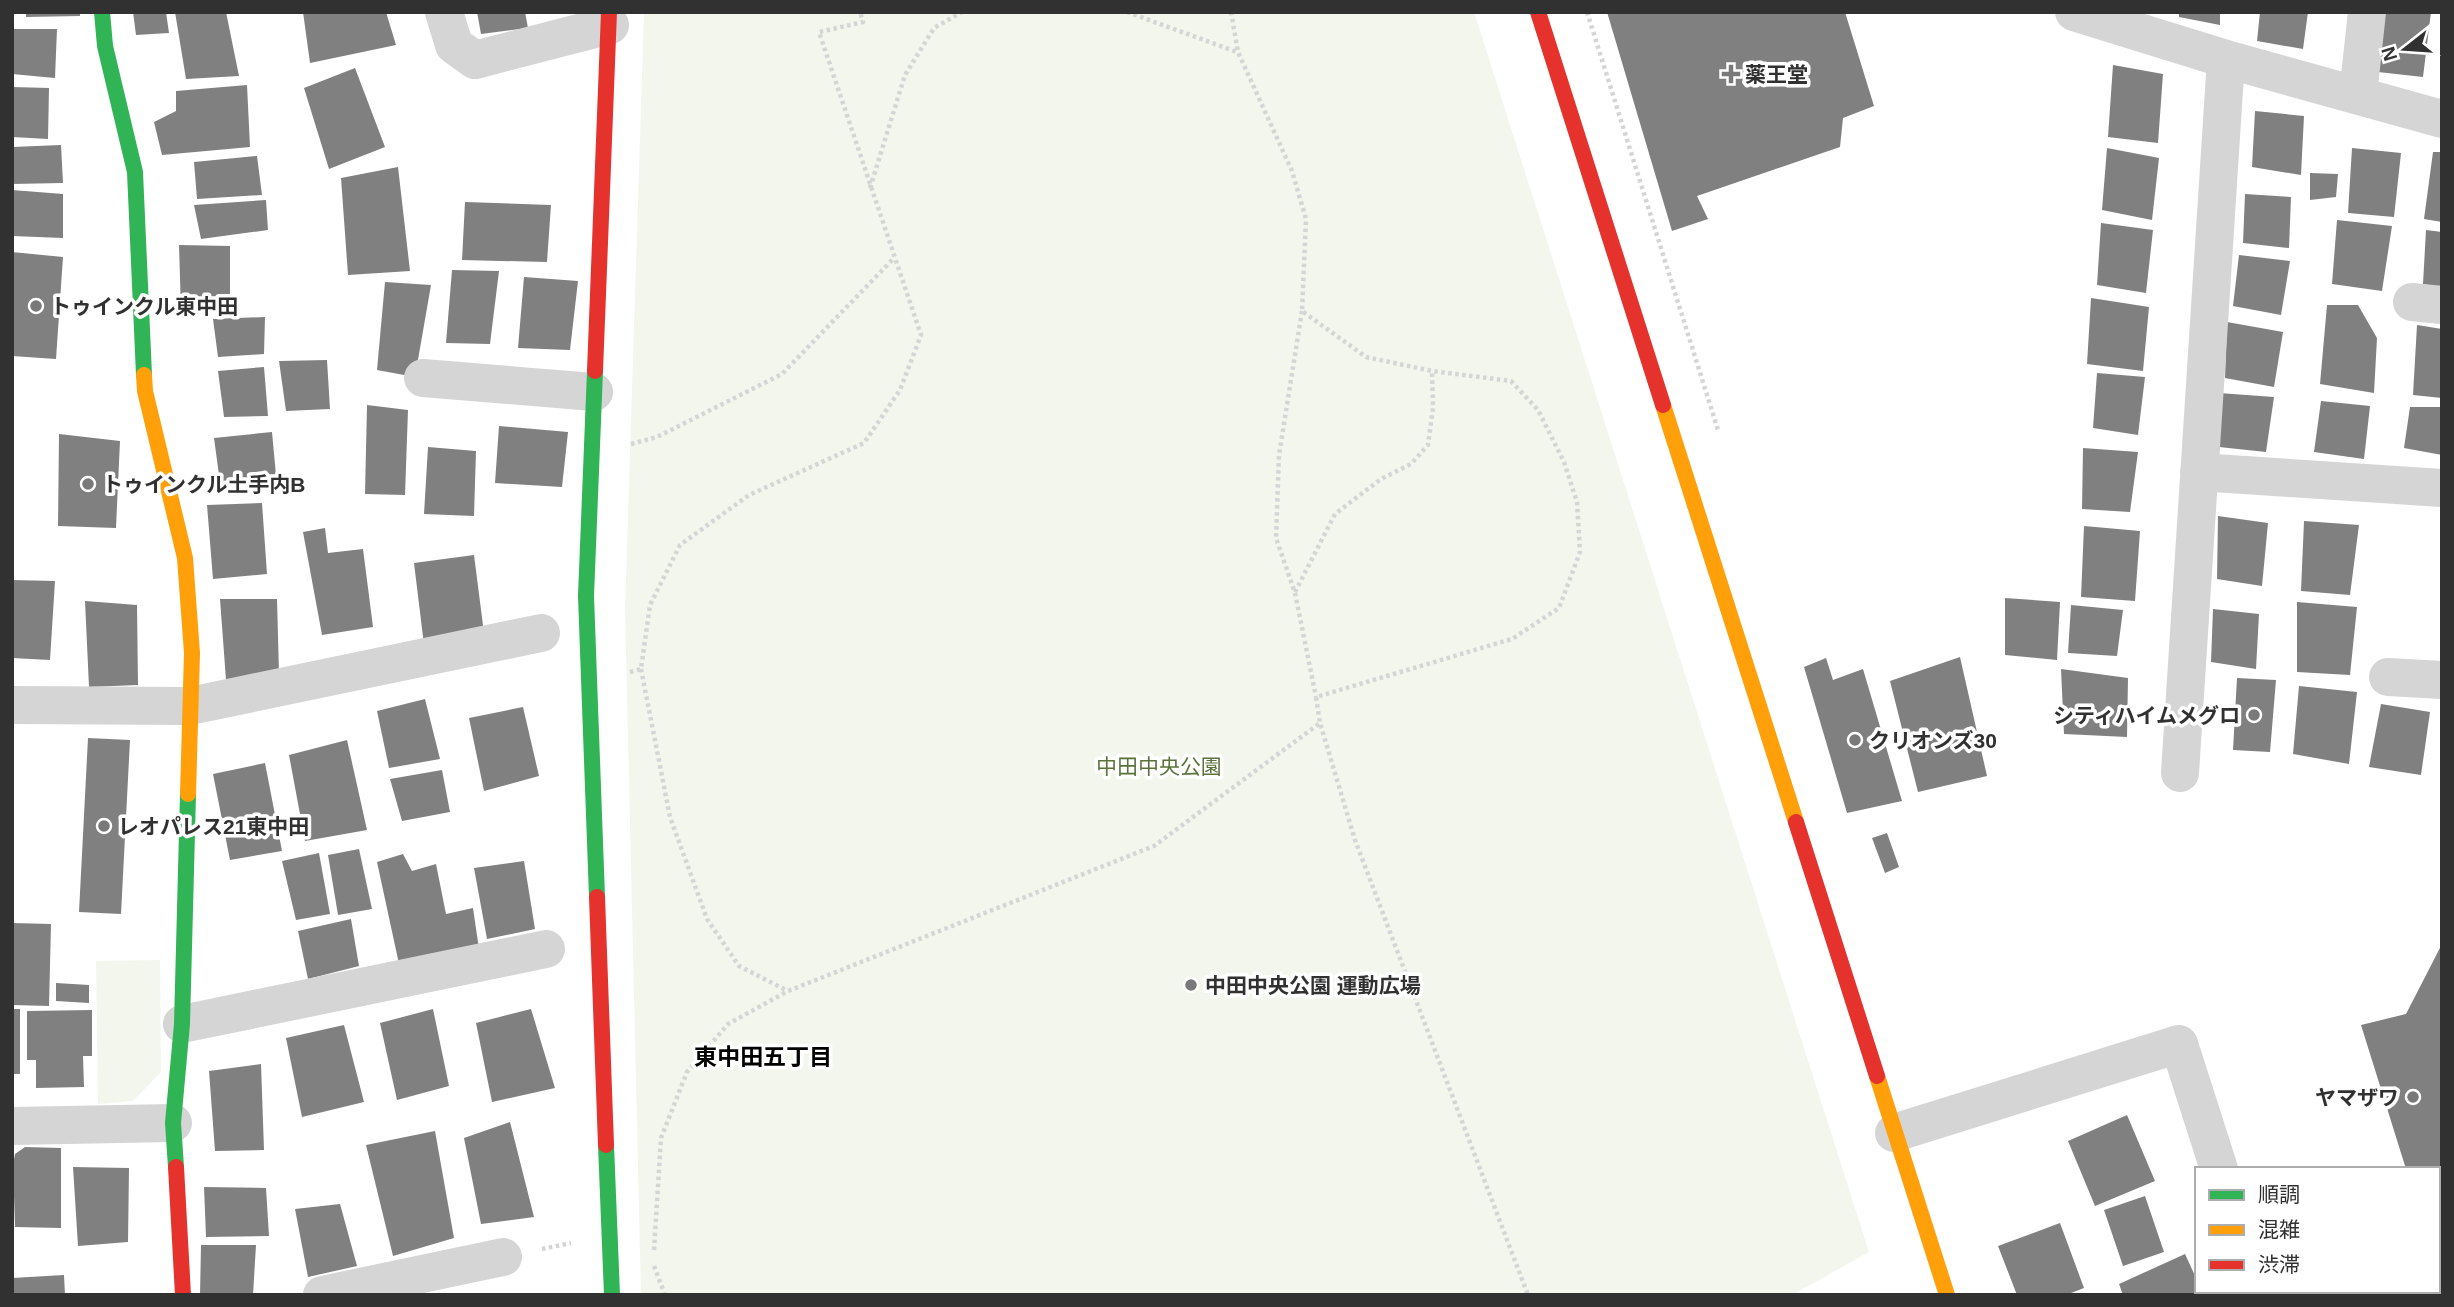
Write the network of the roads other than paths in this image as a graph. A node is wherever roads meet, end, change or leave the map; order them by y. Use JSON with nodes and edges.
{"nodes":[{"id":1,"x":102,"y":12,"type":"edge"},
{"id":2,"x":444,"y":12,"type":"edge"},
{"id":3,"x":1538,"y":12,"type":"edge"},
{"id":4,"x":2074,"y":12,"type":"edge"},
{"id":5,"x":2367,"y":12,"type":"edge"},
{"id":6,"x":609,"y":19,"type":"edge"},
{"id":7,"x":2159,"y":25,"type":"edge"},
{"id":8,"x":2226,"y":59,"type":"junction"},
{"id":9,"x":2358,"y":95,"type":"junction"},
{"id":10,"x":2442,"y":118,"type":"edge"},
{"id":11,"x":423,"y":378,"type":"dead end"},
{"id":12,"x":594,"y":392,"type":"junction"},
{"id":13,"x":2199,"y":472,"type":"junction"},
{"id":14,"x":2442,"y":488,"type":"edge"},
{"id":15,"x":541,"y":633,"type":"dead end"},
{"id":16,"x":2388,"y":677,"type":"dead end"},
{"id":17,"x":2442,"y":680,"type":"edge"},
{"id":18,"x":12,"y":705,"type":"edge"},
{"id":19,"x":190,"y":706,"type":"junction"},
{"id":20,"x":2180,"y":773,"type":"dead end"},
{"id":21,"x":546,"y":949,"type":"dead end"},
{"id":22,"x":182,"y":1024,"type":"junction"},
{"id":23,"x":173,"y":1123,"type":"junction"},
{"id":24,"x":12,"y":1126,"type":"edge"},
{"id":25,"x":1894,"y":1133,"type":"junction"},
{"id":26,"x":2218,"y":1167,"type":"edge"},
{"id":27,"x":503,"y":1257,"type":"road end"},
{"id":28,"x":183,"y":1295,"type":"edge"},
{"id":29,"x":322,"y":1295,"type":"edge"},
{"id":30,"x":612,"y":1295,"type":"edge"},
{"id":31,"x":1947,"y":1295,"type":"edge"}],
"edges":[{"from":1,"to":19,"type":"street"},
{"from":2,"to":6,"type":"street"},
{"from":3,"to":25,"type":"street"},
{"from":4,"to":7,"type":"street"},
{"from":5,"to":9,"type":"street"},
{"from":6,"to":12,"type":"street"},
{"from":7,"to":8,"type":"street"},
{"from":8,"to":9,"type":"street"},
{"from":8,"to":13,"type":"street"},
{"from":9,"to":10,"type":"street"},
{"from":11,"to":12,"type":"street"},
{"from":12,"to":30,"type":"street"},
{"from":13,"to":14,"type":"street"},
{"from":13,"to":20,"type":"street"},
{"from":15,"to":19,"type":"street"},
{"from":16,"to":17,"type":"street"},
{"from":18,"to":19,"type":"street"},
{"from":19,"to":22,"type":"street"},
{"from":21,"to":22,"type":"street"},
{"from":22,"to":23,"type":"street"},
{"from":23,"to":24,"type":"street"},
{"from":23,"to":28,"type":"street"},
{"from":25,"to":26,"type":"street"},
{"from":25,"to":31,"type":"street"},
{"from":27,"to":29,"type":"street"}]}
